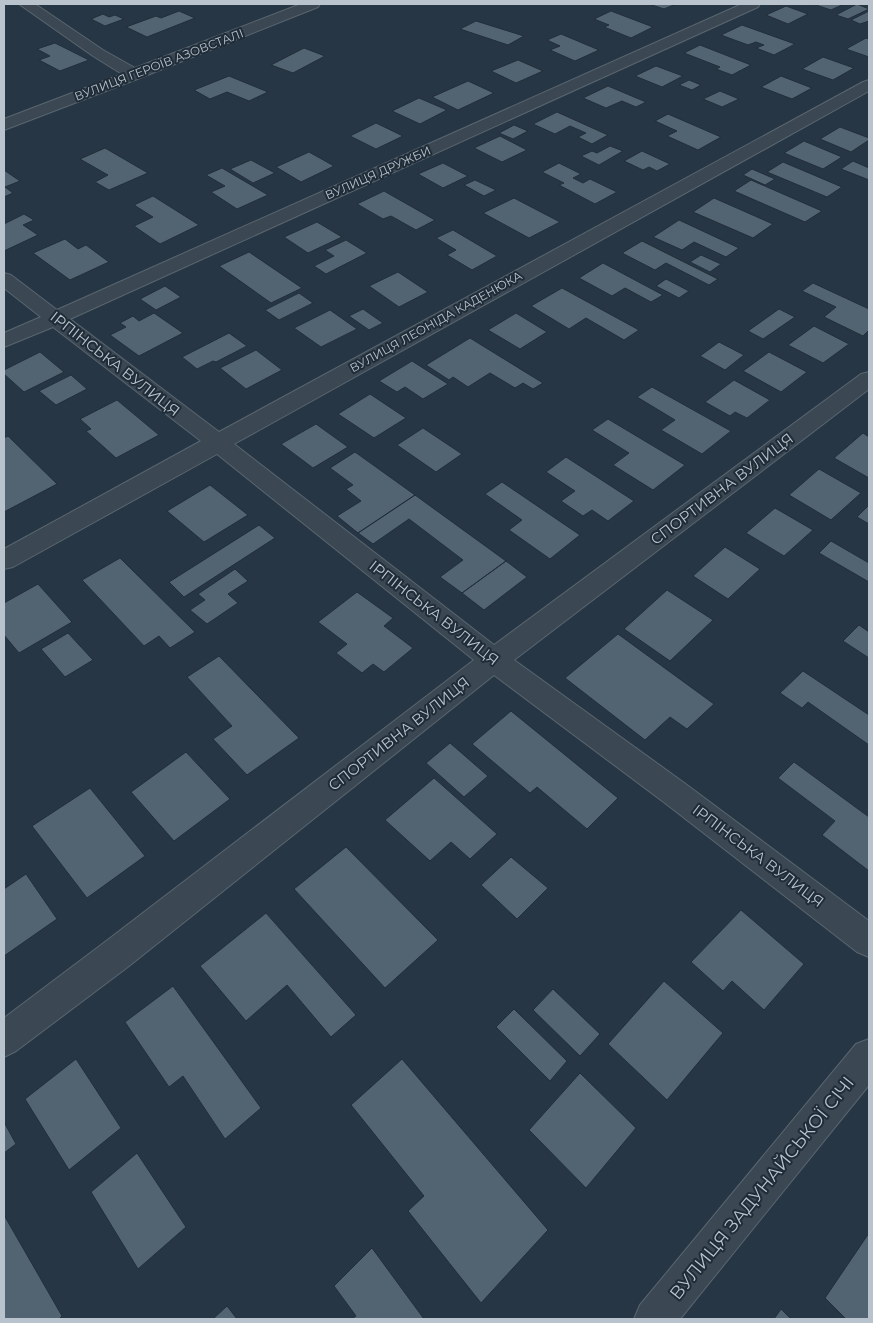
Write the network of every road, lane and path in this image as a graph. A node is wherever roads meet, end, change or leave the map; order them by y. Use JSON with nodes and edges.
{"nodes":[{"id":1,"x":26,"y":4,"type":"edge"},
{"id":2,"x":313,"y":4,"type":"edge"},
{"id":3,"x":753,"y":4,"type":"edge"},
{"id":4,"x":136,"y":75,"type":"junction"},
{"id":5,"x":869,"y":85,"type":"edge"},
{"id":6,"x":4,"y":125,"type":"edge"},
{"id":7,"x":4,"y":279,"type":"edge"},
{"id":8,"x":56,"y":318,"type":"junction"},
{"id":9,"x":4,"y":341,"type":"edge"},
{"id":10,"x":869,"y":379,"type":"edge"},
{"id":11,"x":217,"y":442,"type":"junction"},
{"id":12,"x":4,"y":560,"type":"edge"},
{"id":13,"x":494,"y":660,"type":"junction"},
{"id":14,"x":869,"y":941,"type":"edge"},
{"id":15,"x":4,"y":1039,"type":"edge"},
{"id":16,"x":869,"y":1057,"type":"edge"},
{"id":17,"x":654,"y":1319,"type":"edge"}],
"edges":[{"from":1,"to":4,"type":"street"},
{"from":2,"to":4,"type":"street","name":"ВУЛИЦЯ ГЕРОЇВ АЗОВСТАЛІ"},
{"from":3,"to":8,"type":"street","name":"ВУЛИЦЯ ДРУЖБИ"},
{"from":4,"to":6,"type":"street","name":"ВУЛИЦЯ ГЕРОЇВ АЗОВСТАЛІ"},
{"from":5,"to":11,"type":"street","name":"ВУЛИЦЯ ЛЕОНІДА КАДЕНЮКА"},
{"from":7,"to":8,"type":"street","name":"ІРПІНСЬКА ВУЛИЦЯ"},
{"from":8,"to":9,"type":"street","name":"ВУЛИЦЯ ДРУЖБИ"},
{"from":8,"to":11,"type":"street","name":"ІРПІНСЬКА ВУЛИЦЯ"},
{"from":10,"to":13,"type":"street","name":"СПОРТИВНА ВУЛИЦЯ"},
{"from":11,"to":12,"type":"street","name":"ВУЛИЦЯ ЛЕОНІДА КАДЕНЮКА"},
{"from":11,"to":13,"type":"street","name":"ІРПІНСЬКА ВУЛИЦЯ"},
{"from":13,"to":14,"type":"street","name":"ІРПІНСЬКА ВУЛИЦЯ"},
{"from":13,"to":15,"type":"street","name":"СПОРТИВНА ВУЛИЦЯ"},
{"from":16,"to":17,"type":"street","name":"ВУЛИЦЯ ЗАДУНАЙСЬКОЇ СІЧІ"}]}
